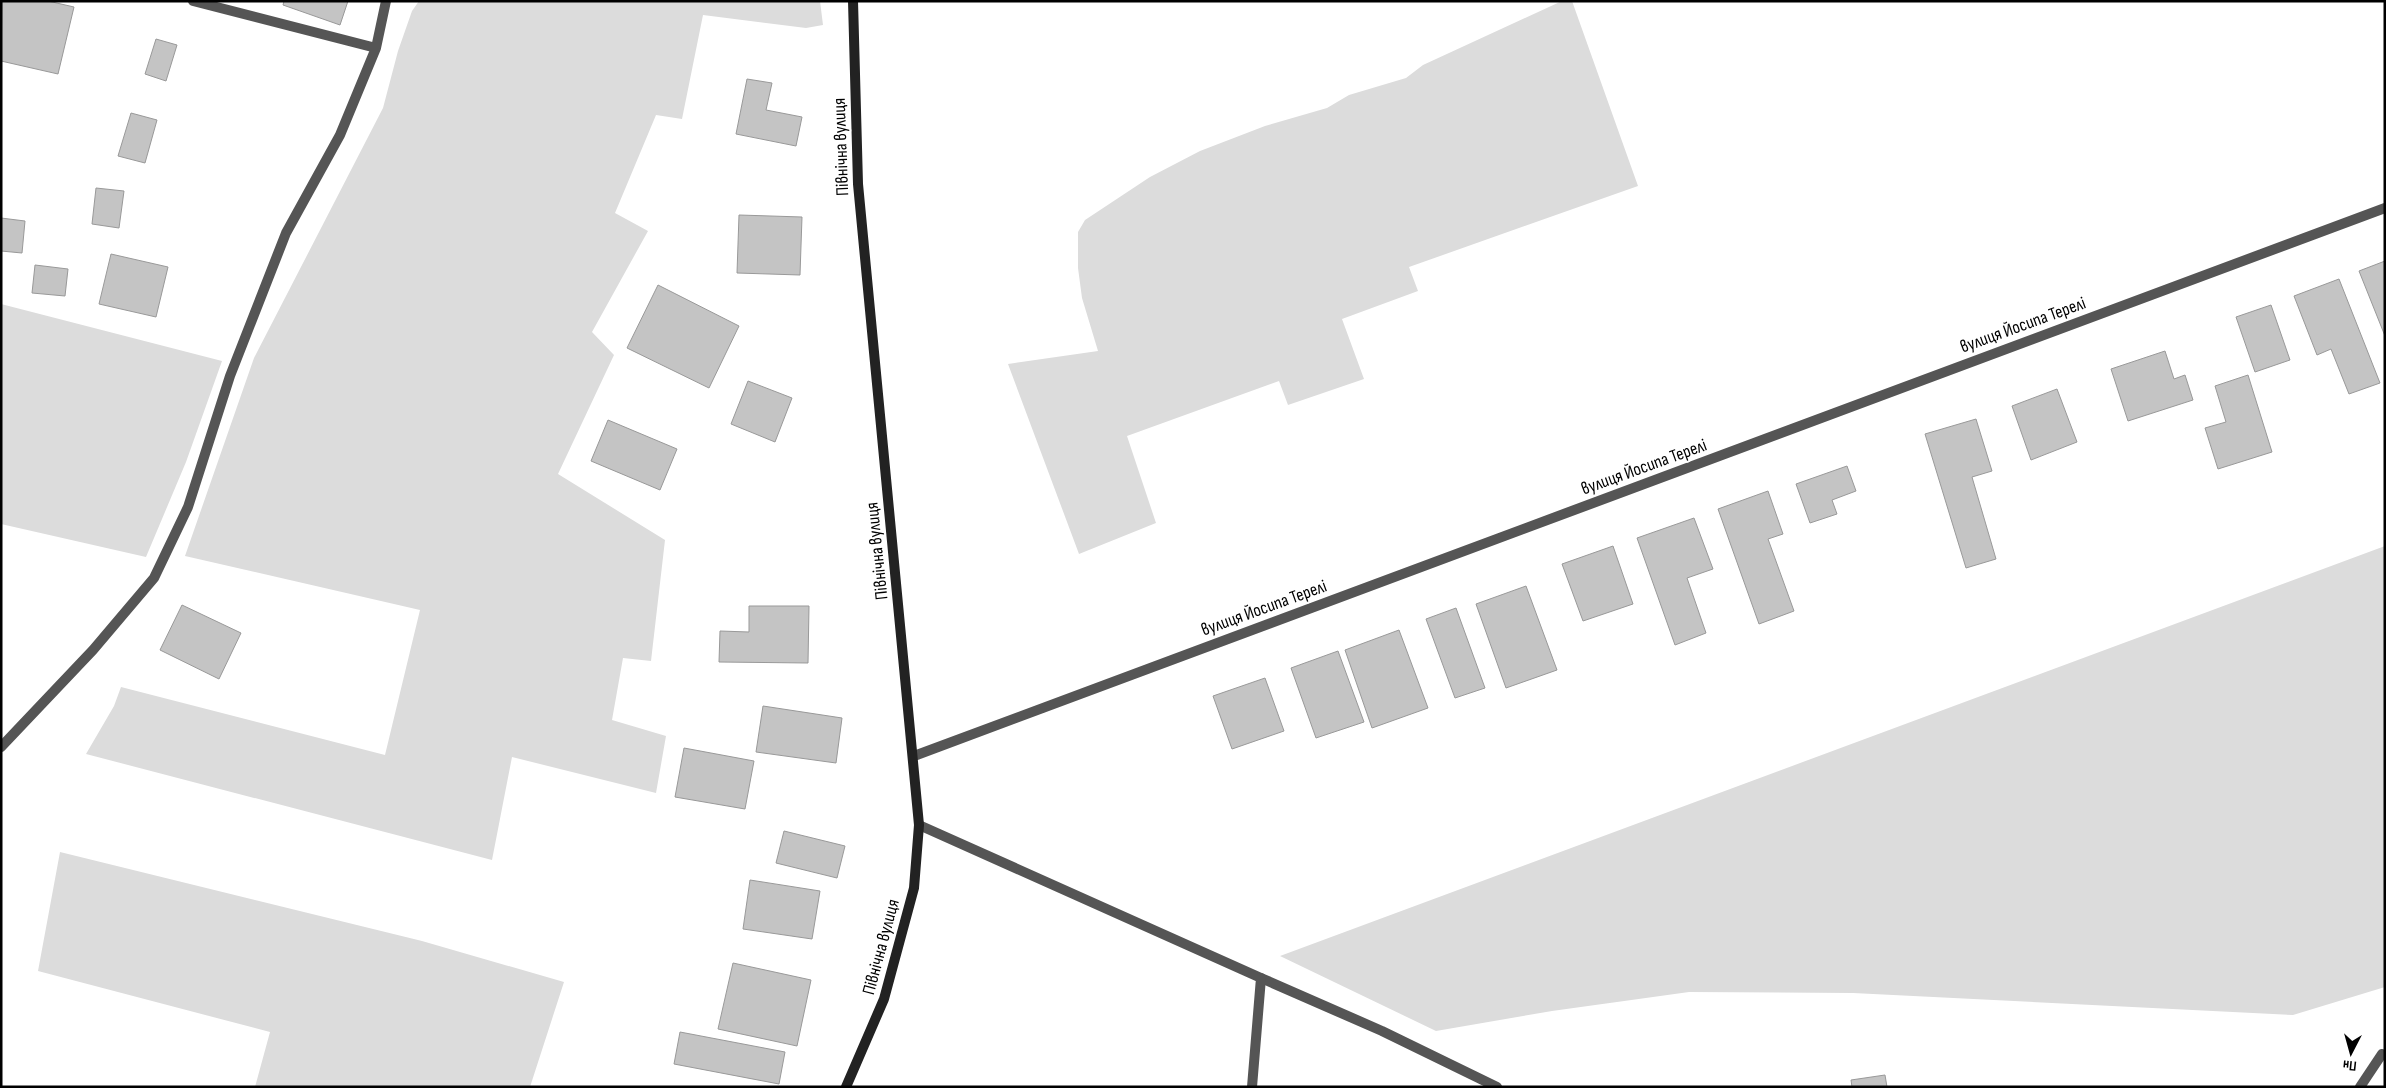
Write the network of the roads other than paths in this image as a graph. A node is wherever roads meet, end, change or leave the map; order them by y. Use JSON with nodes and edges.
{"nodes":[{"id":1,"x":193,"y":1,"type":"edge"},
{"id":2,"x":386,"y":1,"type":"edge"},
{"id":3,"x":853,"y":1,"type":"edge"},
{"id":4,"x":376,"y":48,"type":"junction"},
{"id":5,"x":2385,"y":208,"type":"edge"},
{"id":6,"x":1,"y":747,"type":"edge"},
{"id":7,"x":914,"y":756,"type":"junction"},
{"id":8,"x":919,"y":824,"type":"junction"},
{"id":9,"x":1261,"y":978,"type":"junction"},
{"id":10,"x":2382,"y":1054,"type":"dead end"},
{"id":11,"x":846,"y":1087,"type":"edge"},
{"id":12,"x":1252,"y":1087,"type":"edge"},
{"id":13,"x":1497,"y":1087,"type":"edge"},
{"id":14,"x":2360,"y":1087,"type":"edge"}],
"edges":[{"from":1,"to":4,"type":"street"},
{"from":2,"to":4,"type":"street"},
{"from":3,"to":7,"type":"street","name":"Північна вулиця"},
{"from":4,"to":6,"type":"street"},
{"from":5,"to":7,"type":"street","name":"вулиця Йосипа Терелі"},
{"from":7,"to":8,"type":"street","name":"Північна вулиця"},
{"from":8,"to":9,"type":"street"},
{"from":8,"to":11,"type":"street","name":"Північна вулиця"},
{"from":9,"to":12,"type":"street"},
{"from":9,"to":13,"type":"street"},
{"from":10,"to":14,"type":"street"}]}
